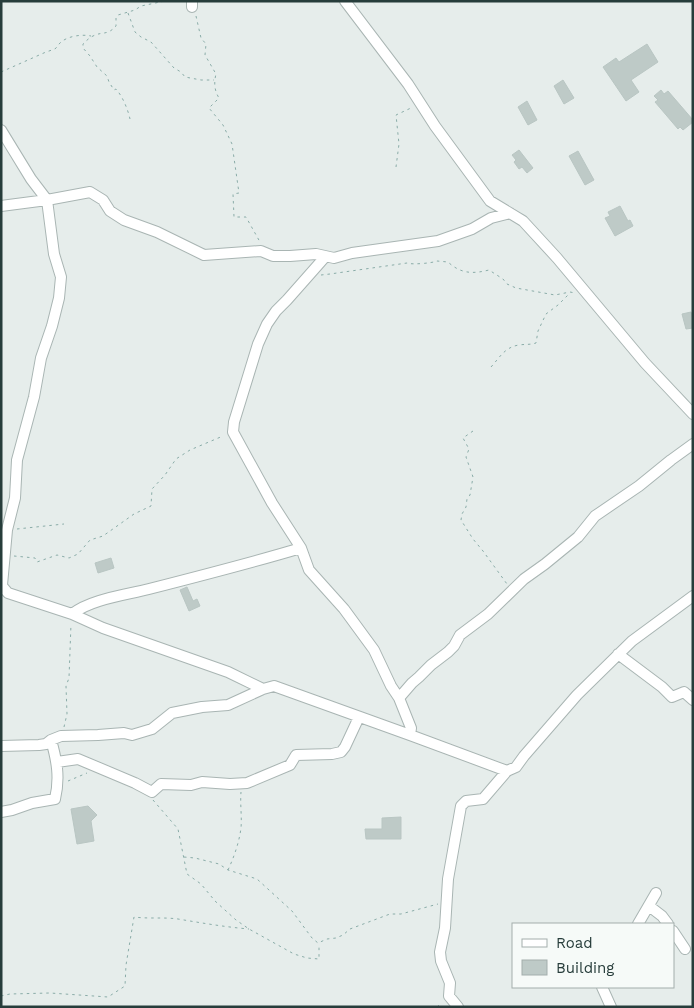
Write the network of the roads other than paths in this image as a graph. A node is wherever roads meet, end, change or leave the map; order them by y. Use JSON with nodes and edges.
{"nodes":[{"id":1,"x":345,"y":1,"type":"edge"},
{"id":2,"x":1,"y":130,"type":"edge"},
{"id":3,"x":47,"y":200,"type":"junction"},
{"id":4,"x":1,"y":206,"type":"edge"},
{"id":5,"x":510,"y":213,"type":"junction"},
{"id":6,"x":325,"y":257,"type":"junction"},
{"id":7,"x":693,"y":414,"type":"edge"},
{"id":8,"x":693,"y":444,"type":"edge"},
{"id":9,"x":301,"y":548,"type":"junction"},
{"id":10,"x":2,"y":585,"type":"edge"},
{"id":11,"x":693,"y":596,"type":"edge"},
{"id":12,"x":72,"y":614,"type":"junction"},
{"id":13,"x":618,"y":654,"type":"junction"},
{"id":14,"x":263,"y":689,"type":"junction"},
{"id":15,"x":399,"y":698,"type":"junction"},
{"id":16,"x":693,"y":700,"type":"edge"},
{"id":17,"x":360,"y":717,"type":"junction"},
{"id":18,"x":410,"y":735,"type":"junction"},
{"id":19,"x":56,"y":738,"type":"junction"},
{"id":20,"x":1,"y":746,"type":"edge"},
{"id":21,"x":57,"y":762,"type":"junction"},
{"id":22,"x":507,"y":771,"type":"junction"},
{"id":23,"x":1,"y":812,"type":"edge"},
{"id":24,"x":656,"y":893,"type":"dead end"},
{"id":25,"x":649,"y":906,"type":"junction"},
{"id":26,"x":639,"y":923,"type":"edge"},
{"id":27,"x":667,"y":923,"type":"edge"},
{"id":28,"x":674,"y":932,"type":"edge"},
{"id":29,"x":685,"y":949,"type":"dead end"},
{"id":30,"x":602,"y":988,"type":"edge"},
{"id":31,"x":458,"y":1007,"type":"edge"},
{"id":32,"x":611,"y":1007,"type":"edge"}],
"edges":[{"from":1,"to":5,"type":"street"},
{"from":2,"to":3,"type":"street"},
{"from":3,"to":4,"type":"street"},
{"from":3,"to":6,"type":"street"},
{"from":3,"to":10,"type":"street"},
{"from":5,"to":6,"type":"street"},
{"from":5,"to":7,"type":"street"},
{"from":6,"to":9,"type":"street"},
{"from":8,"to":15,"type":"street"},
{"from":9,"to":12,"type":"street"},
{"from":9,"to":15,"type":"street"},
{"from":10,"to":12,"type":"street"},
{"from":11,"to":13,"type":"street"},
{"from":12,"to":14,"type":"street"},
{"from":13,"to":16,"type":"street"},
{"from":13,"to":22,"type":"street"},
{"from":14,"to":17,"type":"street"},
{"from":14,"to":19,"type":"street"},
{"from":15,"to":18,"type":"street"},
{"from":17,"to":18,"type":"street"},
{"from":17,"to":21,"type":"street"},
{"from":18,"to":22,"type":"street"},
{"from":19,"to":20,"type":"street"},
{"from":19,"to":21,"type":"street"},
{"from":21,"to":23,"type":"street"},
{"from":22,"to":31,"type":"street"},
{"from":24,"to":25,"type":"street"},
{"from":25,"to":26,"type":"street"},
{"from":25,"to":27,"type":"street"},
{"from":28,"to":29,"type":"street"},
{"from":30,"to":32,"type":"street"}]}
